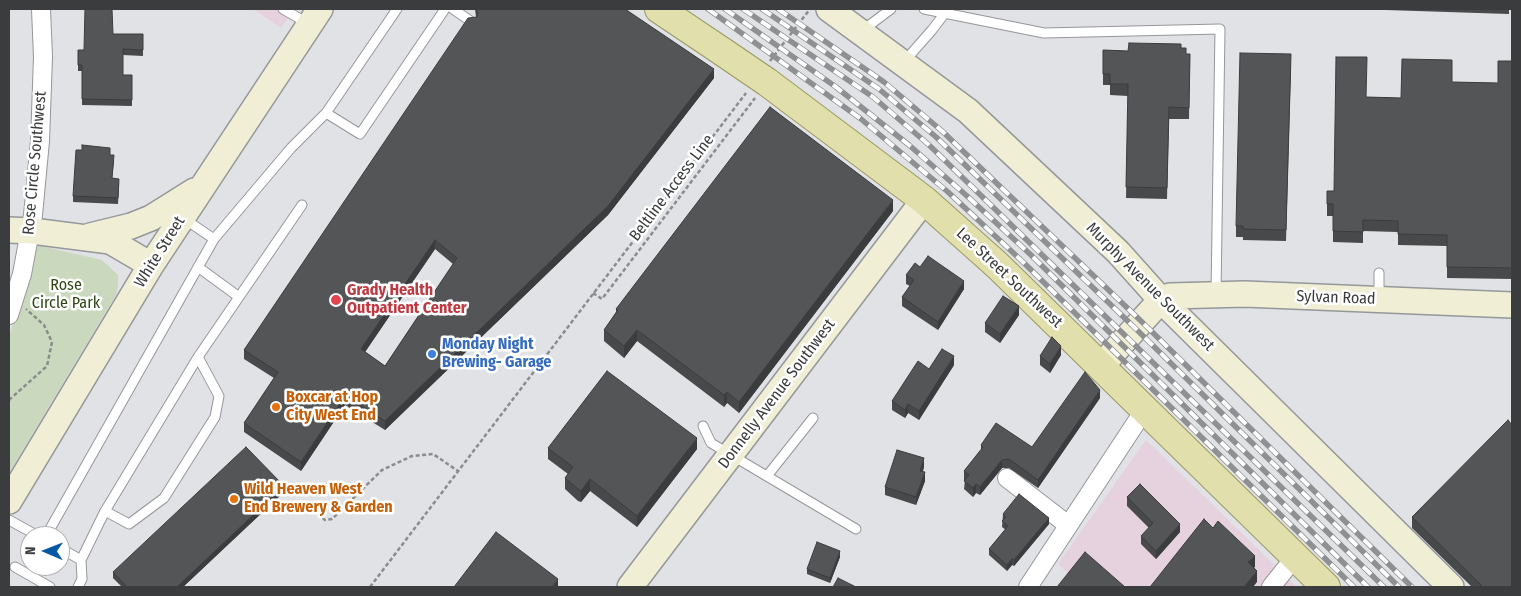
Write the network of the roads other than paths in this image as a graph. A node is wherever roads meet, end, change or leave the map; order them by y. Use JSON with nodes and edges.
{"nodes":[{"id":1,"x":42,"y":9,"type":"edge"},
{"id":2,"x":283,"y":9,"type":"edge"},
{"id":3,"x":397,"y":9,"type":"edge"},
{"id":4,"x":445,"y":9,"type":"edge"},
{"id":5,"x":453,"y":9,"type":"edge"},
{"id":6,"x":659,"y":9,"type":"edge"},
{"id":7,"x":829,"y":9,"type":"edge"},
{"id":8,"x":891,"y":9,"type":"edge"},
{"id":9,"x":924,"y":9,"type":"edge"},
{"id":10,"x":944,"y":12,"type":"junction"},
{"id":11,"x":315,"y":16,"type":"edge"},
{"id":12,"x":472,"y":22,"type":"edge"},
{"id":13,"x":860,"y":32,"type":"junction"},
{"id":14,"x":903,"y":63,"type":"junction"},
{"id":15,"x":326,"y":113,"type":"junction"},
{"id":16,"x":203,"y":185,"type":"junction"},
{"id":17,"x":924,"y":200,"type":"junction"},
{"id":18,"x":302,"y":205,"type":"dead end"},
{"id":19,"x":181,"y":217,"type":"junction"},
{"id":20,"x":20,"y":231,"type":"edge"},
{"id":21,"x":88,"y":237,"type":"junction"},
{"id":22,"x":214,"y":239,"type":"junction"},
{"id":23,"x":151,"y":265,"type":"junction"},
{"id":24,"x":198,"y":267,"type":"junction"},
{"id":25,"x":1378,"y":273,"type":"dead end"},
{"id":26,"x":1216,"y":294,"type":"junction"},
{"id":27,"x":239,"y":297,"type":"junction"},
{"id":28,"x":1160,"y":300,"type":"junction"},
{"id":29,"x":1379,"y":300,"type":"junction"},
{"id":30,"x":1512,"y":305,"type":"edge"},
{"id":31,"x":9,"y":315,"type":"edge"},
{"id":32,"x":198,"y":357,"type":"junction"},
{"id":33,"x":1101,"y":366,"type":"junction"},
{"id":34,"x":1145,"y":410,"type":"junction"},
{"id":35,"x":813,"y":418,"type":"dead end"},
{"id":36,"x":703,"y":426,"type":"dead end"},
{"id":37,"x":730,"y":455,"type":"junction"},
{"id":38,"x":767,"y":476,"type":"junction"},
{"id":39,"x":1007,"y":478,"type":"dead end"},
{"id":40,"x":9,"y":502,"type":"edge"},
{"id":41,"x":105,"y":511,"type":"junction"},
{"id":42,"x":9,"y":520,"type":"edge"},
{"id":43,"x":1068,"y":525,"type":"junction"},
{"id":44,"x":20,"y":526,"type":"edge"},
{"id":45,"x":52,"y":526,"type":"edge"},
{"id":46,"x":856,"y":529,"type":"dead end"},
{"id":47,"x":70,"y":554,"type":"edge"},
{"id":48,"x":1295,"y":557,"type":"junction"},
{"id":49,"x":81,"y":560,"type":"junction"},
{"id":50,"x":15,"y":567,"type":"dead end"},
{"id":51,"x":50,"y":587,"type":"edge"},
{"id":52,"x":79,"y":587,"type":"edge"},
{"id":53,"x":630,"y":587,"type":"edge"},
{"id":54,"x":1028,"y":587,"type":"edge"},
{"id":55,"x":1271,"y":587,"type":"edge"},
{"id":56,"x":1326,"y":587,"type":"edge"},
{"id":57,"x":1451,"y":587,"type":"edge"}],
"edges":[{"from":1,"to":20,"type":"street","name":"Rose Circle Southwest"},
{"from":2,"to":11,"type":"lane"},
{"from":3,"to":15,"type":"lane"},
{"from":4,"to":15,"type":"lane"},
{"from":5,"to":12,"type":"lane"},
{"from":6,"to":17,"type":"main road","name":"Lee Street Southwest","bridge":true},
{"from":7,"to":13,"type":"street","name":"Murphy Avenue Southwest"},
{"from":8,"to":13,"type":"lane"},
{"from":9,"to":10,"type":"lane"},
{"from":10,"to":14,"type":"lane"},
{"from":10,"to":26,"type":"lane"},
{"from":11,"to":16,"type":"street","name":"White Street"},
{"from":13,"to":14,"type":"street","name":"Murphy Avenue Southwest"},
{"from":14,"to":28,"type":"street","name":"Murphy Avenue Southwest"},
{"from":15,"to":22,"type":"lane"},
{"from":16,"to":19,"type":"street","name":"White Street"},
{"from":16,"to":21,"type":"street"},
{"from":17,"to":33,"type":"main road","name":"Lee Street Southwest"},
{"from":17,"to":37,"type":"street","name":"Donnelly Avenue Southwest"},
{"from":18,"to":27,"type":"lane"},
{"from":19,"to":22,"type":"lane"},
{"from":19,"to":23,"type":"street","name":"White Street"},
{"from":20,"to":21,"type":"street"},
{"from":20,"to":31,"type":"street","name":"Rose Circle Southwest"},
{"from":21,"to":23,"type":"street"},
{"from":22,"to":24,"type":"lane"},
{"from":23,"to":40,"type":"street","name":"White Street"},
{"from":24,"to":27,"type":"lane"},
{"from":24,"to":45,"type":"lane"},
{"from":25,"to":29,"type":"lane"},
{"from":26,"to":28,"type":"street","name":"Sylvan Road"},
{"from":26,"to":29,"type":"street","name":"Sylvan Road"},
{"from":27,"to":32,"type":"lane"},
{"from":28,"to":33,"type":"street"},
{"from":28,"to":57,"type":"street","name":"Murphy Avenue Southwest"},
{"from":29,"to":30,"type":"street","name":"Sylvan Road"},
{"from":32,"to":41,"type":"lane"},
{"from":32,"to":41,"type":"lane"},
{"from":33,"to":34,"type":"main road","name":"Lee Street Southwest"},
{"from":34,"to":43,"type":"street"},
{"from":34,"to":48,"type":"main road","name":"Lee Street Southwest"},
{"from":35,"to":38,"type":"lane"},
{"from":36,"to":37,"type":"lane"},
{"from":37,"to":38,"type":"lane"},
{"from":37,"to":53,"type":"street","name":"Donnelly Avenue Southwest"},
{"from":38,"to":46,"type":"lane"},
{"from":39,"to":43,"type":"street"},
{"from":41,"to":49,"type":"lane"},
{"from":42,"to":44,"type":"lane"},
{"from":43,"to":54,"type":"street"},
{"from":47,"to":49,"type":"lane"},
{"from":48,"to":55,"type":"street"},
{"from":48,"to":56,"type":"main road","name":"Lee Street Southwest"},
{"from":49,"to":52,"type":"lane"},
{"from":50,"to":51,"type":"lane"}]}
